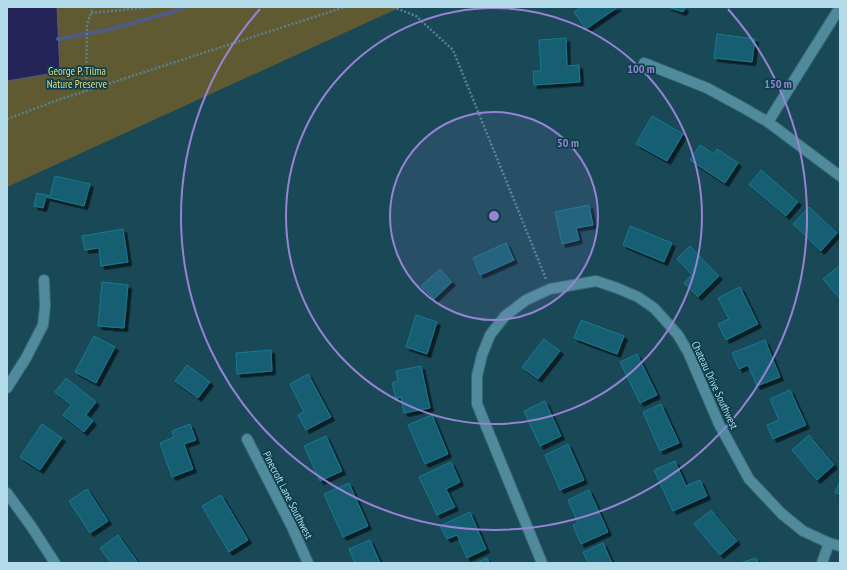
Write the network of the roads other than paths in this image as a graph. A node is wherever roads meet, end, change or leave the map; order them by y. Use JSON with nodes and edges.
{"nodes":[{"id":1,"x":837,"y":12,"type":"dead end"},
{"id":2,"x":644,"y":63,"type":"dead end"},
{"id":3,"x":768,"y":122,"type":"junction"},
{"id":4,"x":840,"y":176,"type":"edge"},
{"id":5,"x":44,"y":280,"type":"dead end"},
{"id":6,"x":7,"y":388,"type":"edge"},
{"id":7,"x":247,"y":439,"type":"dead end"},
{"id":8,"x":7,"y":493,"type":"edge"},
{"id":9,"x":829,"y":543,"type":"junction"},
{"id":10,"x":840,"y":546,"type":"edge"},
{"id":11,"x":55,"y":563,"type":"edge"},
{"id":12,"x":308,"y":563,"type":"edge"},
{"id":13,"x":542,"y":563,"type":"edge"},
{"id":14,"x":822,"y":563,"type":"edge"}],
"edges":[{"from":1,"to":3,"type":"street"},
{"from":2,"to":3,"type":"street"},
{"from":3,"to":4,"type":"street"},
{"from":5,"to":6,"type":"street"},
{"from":7,"to":12,"type":"street","name":"Pinecroft Lane Southwest"},
{"from":8,"to":11,"type":"street"},
{"from":9,"to":10,"type":"street","name":"Chateau Drive Southwest"},
{"from":9,"to":13,"type":"street","name":"Chateau Drive Southwest"},
{"from":9,"to":14,"type":"street"}]}
